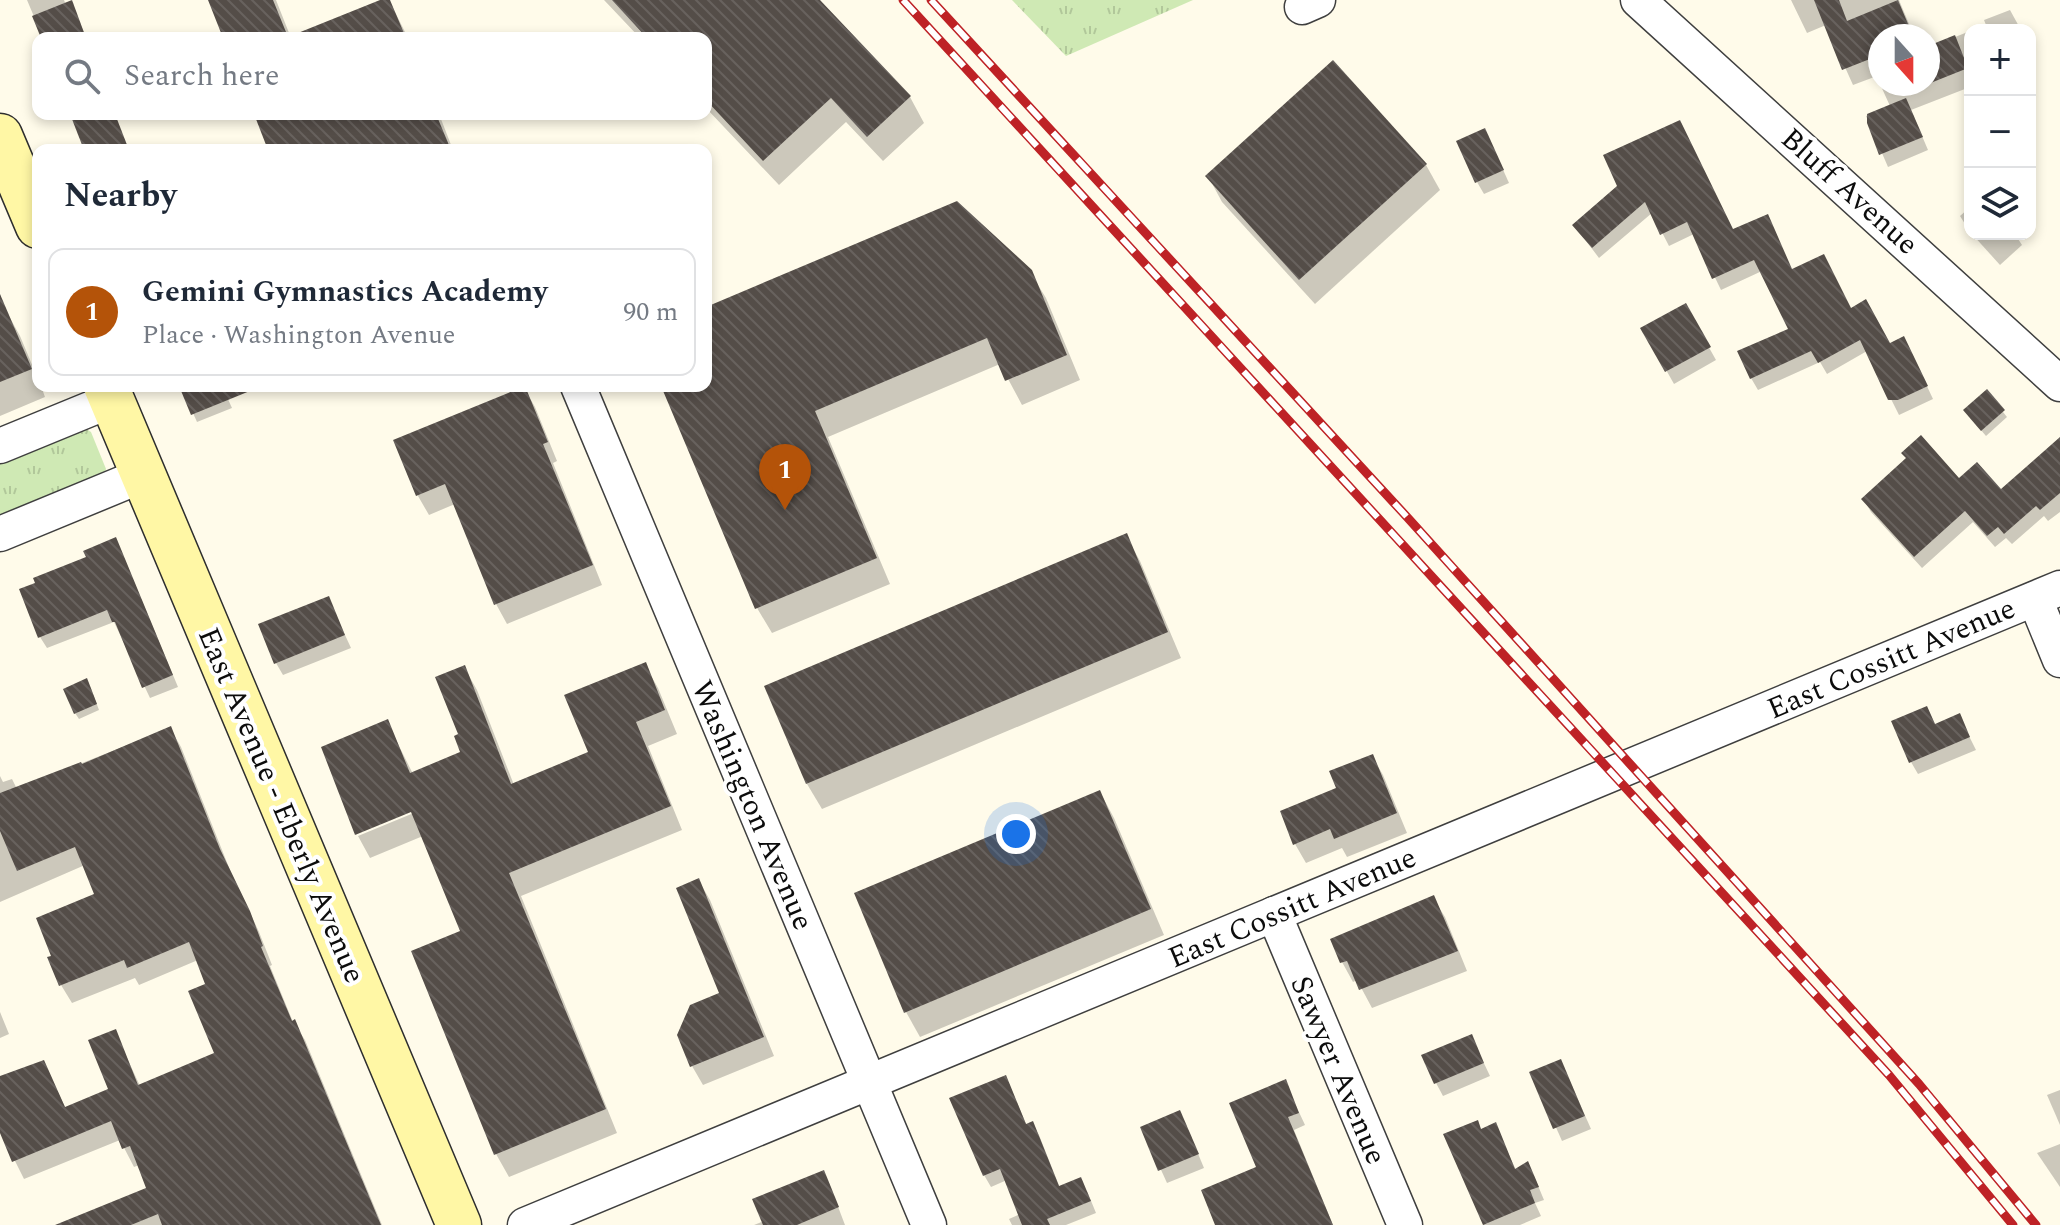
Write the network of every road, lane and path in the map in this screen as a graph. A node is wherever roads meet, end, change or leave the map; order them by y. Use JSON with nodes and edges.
{"nodes":[{"id":1,"x":1638,"y":0,"type":"edge"},
{"id":2,"x":0,"y":136,"type":"edge"},
{"id":3,"x":32,"y":212,"type":"edge"},
{"id":4,"x":2060,"y":384,"type":"edge"},
{"id":5,"x":581,"y":392,"type":"edge"},
{"id":6,"x":109,"y":393,"type":"edge"},
{"id":7,"x":0,"y":446,"type":"edge"},
{"id":8,"x":143,"y":475,"type":"junction"},
{"id":9,"x":0,"y":534,"type":"edge"},
{"id":10,"x":2047,"y":593,"type":"edge"},
{"id":11,"x":2060,"y":660,"type":"edge"},
{"id":12,"x":1274,"y":914,"type":"junction"},
{"id":13,"x":869,"y":1082,"type":"junction"},
{"id":14,"x":459,"y":1225,"type":"edge"},
{"id":15,"x":525,"y":1225,"type":"edge"},
{"id":16,"x":929,"y":1225,"type":"edge"},
{"id":17,"x":1405,"y":1225,"type":"edge"}],
"edges":[{"from":1,"to":4,"type":"street","name":"Bluff Avenue"},
{"from":2,"to":3,"type":"main road"},
{"from":5,"to":13,"type":"street","name":"Washington Avenue"},
{"from":6,"to":7,"type":"street"},
{"from":6,"to":8,"type":"main road","name":"East Avenue - Eberly Avenue"},
{"from":8,"to":9,"type":"street"},
{"from":8,"to":14,"type":"main road","name":"East Avenue - Eberly Avenue"},
{"from":10,"to":11,"type":"street"},
{"from":10,"to":12,"type":"street","name":"East Cossitt Avenue"},
{"from":12,"to":13,"type":"street","name":"East Cossitt Avenue"},
{"from":12,"to":17,"type":"street","name":"Sawyer Avenue"},
{"from":13,"to":15,"type":"street","name":"East Cossitt Avenue"},
{"from":13,"to":16,"type":"street","name":"Washington Avenue"}]}
